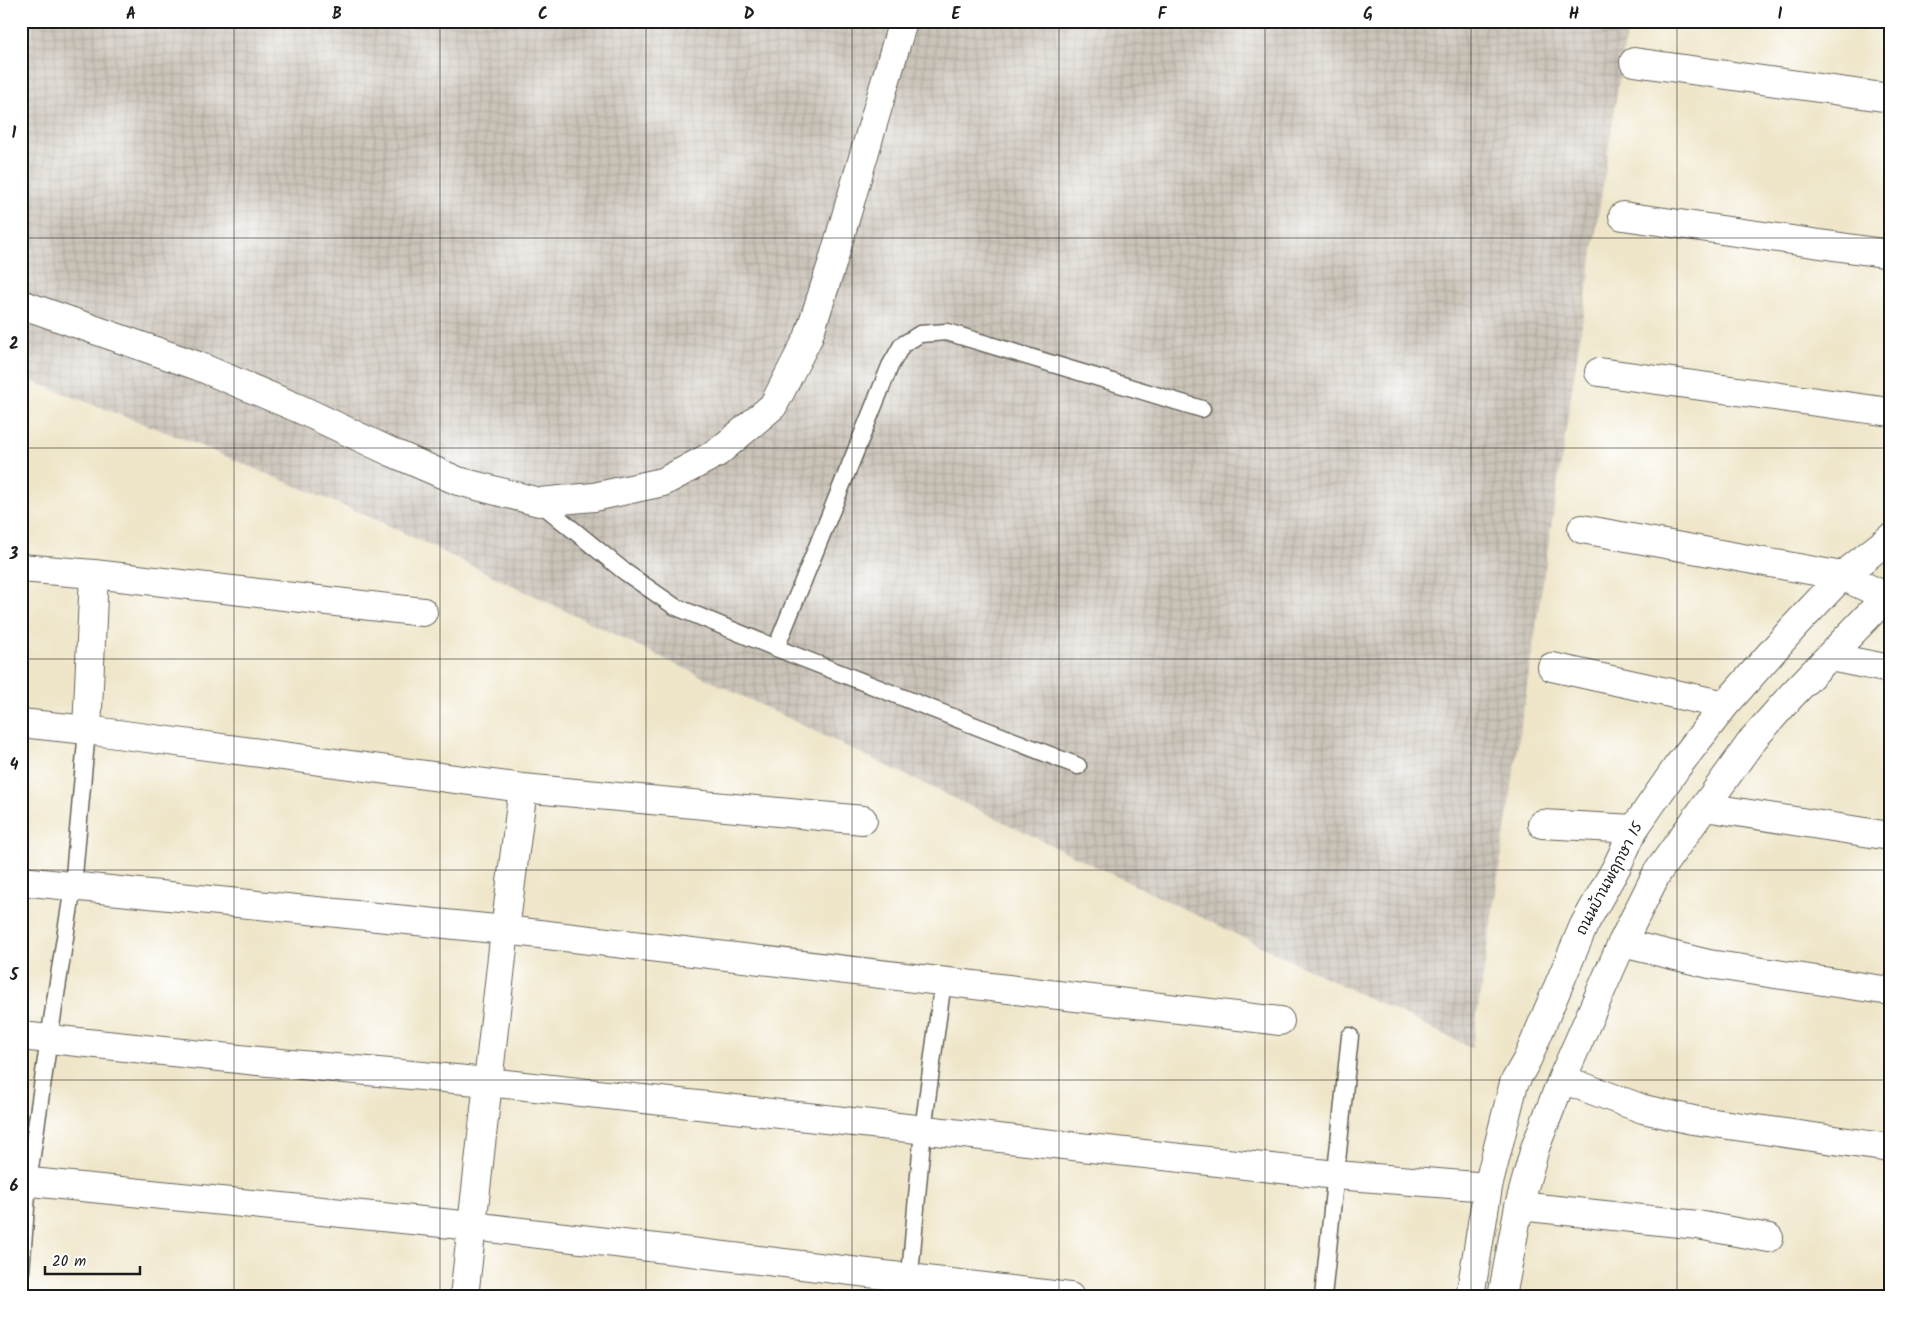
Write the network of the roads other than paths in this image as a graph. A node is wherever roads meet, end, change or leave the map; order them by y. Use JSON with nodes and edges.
{"nodes":[{"id":1,"x":903,"y":21,"type":"edge"},
{"id":2,"x":1634,"y":62,"type":"dead end"},
{"id":3,"x":1890,"y":98,"type":"edge"},
{"id":4,"x":1623,"y":216,"type":"dead end"},
{"id":5,"x":1890,"y":254,"type":"edge"},
{"id":6,"x":21,"y":304,"type":"edge"},
{"id":7,"x":1599,"y":372,"type":"dead end"},
{"id":8,"x":1202,"y":409,"type":"dead end"},
{"id":9,"x":1890,"y":412,"type":"edge"},
{"id":10,"x":539,"y":502,"type":"junction"},
{"id":11,"x":1582,"y":529,"type":"dead end"},
{"id":12,"x":1890,"y":538,"type":"edge"},
{"id":13,"x":21,"y":568,"type":"edge"},
{"id":14,"x":94,"y":574,"type":"junction"},
{"id":15,"x":1842,"y":576,"type":"junction"},
{"id":16,"x":1887,"y":595,"type":"edge"},
{"id":17,"x":423,"y":612,"type":"dead end"},
{"id":18,"x":776,"y":648,"type":"junction"},
{"id":19,"x":1830,"y":657,"type":"junction"},
{"id":20,"x":1552,"y":667,"type":"dead end"},
{"id":21,"x":1890,"y":669,"type":"edge"},
{"id":22,"x":1725,"y":705,"type":"junction"},
{"id":23,"x":21,"y":723,"type":"edge"},
{"id":24,"x":87,"y":730,"type":"junction"},
{"id":25,"x":1078,"y":766,"type":"dead end"},
{"id":26,"x":523,"y":788,"type":"junction"},
{"id":27,"x":1705,"y":807,"type":"junction"},
{"id":28,"x":863,"y":820,"type":"dead end"},
{"id":29,"x":1542,"y":824,"type":"dead end"},
{"id":30,"x":1634,"y":829,"type":"junction"},
{"id":31,"x":1890,"y":836,"type":"edge"},
{"id":32,"x":21,"y":882,"type":"edge"},
{"id":33,"x":1606,"y":886,"type":"junction"},
{"id":34,"x":73,"y":887,"type":"junction"},
{"id":35,"x":1642,"y":905,"type":"junction"},
{"id":36,"x":505,"y":930,"type":"junction"},
{"id":37,"x":1622,"y":943,"type":"junction"},
{"id":38,"x":943,"y":981,"type":"junction"},
{"id":39,"x":1890,"y":991,"type":"edge"},
{"id":40,"x":1280,"y":1020,"type":"dead end"},
{"id":41,"x":21,"y":1036,"type":"edge"},
{"id":42,"x":1350,"y":1036,"type":"dead end"},
{"id":43,"x":49,"y":1039,"type":"junction"},
{"id":44,"x":1562,"y":1079,"type":"junction"},
{"id":45,"x":488,"y":1082,"type":"junction"},
{"id":46,"x":923,"y":1130,"type":"junction"},
{"id":47,"x":1890,"y":1148,"type":"edge"},
{"id":48,"x":1336,"y":1175,"type":"junction"},
{"id":49,"x":25,"y":1182,"type":"edge"},
{"id":50,"x":1488,"y":1187,"type":"junction"},
{"id":51,"x":1520,"y":1206,"type":"junction"},
{"id":52,"x":472,"y":1226,"type":"junction"},
{"id":53,"x":1769,"y":1238,"type":"dead end"},
{"id":54,"x":21,"y":1271,"type":"edge"},
{"id":55,"x":909,"y":1287,"type":"edge"},
{"id":56,"x":464,"y":1297,"type":"edge"},
{"id":57,"x":1070,"y":1297,"type":"edge"},
{"id":58,"x":1323,"y":1297,"type":"edge"},
{"id":59,"x":1470,"y":1297,"type":"edge"},
{"id":60,"x":1502,"y":1297,"type":"edge"}],
"edges":[{"from":1,"to":10,"type":"street"},
{"from":2,"to":3,"type":"street"},
{"from":4,"to":5,"type":"street"},
{"from":6,"to":10,"type":"street"},
{"from":7,"to":9,"type":"street"},
{"from":8,"to":18,"type":"lane"},
{"from":10,"to":18,"type":"lane"},
{"from":11,"to":15,"type":"street"},
{"from":12,"to":15,"type":"street","name":"ถนนบ้านพฤกษา 15"},
{"from":13,"to":14,"type":"street"},
{"from":14,"to":17,"type":"street"},
{"from":14,"to":24,"type":"street"},
{"from":15,"to":16,"type":"street"},
{"from":15,"to":22,"type":"street","name":"ถนนบ้านพฤกษา 15"},
{"from":16,"to":19,"type":"street"},
{"from":18,"to":25,"type":"lane"},
{"from":19,"to":21,"type":"street"},
{"from":19,"to":27,"type":"street"},
{"from":20,"to":22,"type":"street"},
{"from":22,"to":30,"type":"street","name":"ถนนบ้านพฤกษา 15"},
{"from":23,"to":24,"type":"street"},
{"from":24,"to":26,"type":"street"},
{"from":24,"to":34,"type":"lane"},
{"from":26,"to":28,"type":"street"},
{"from":26,"to":36,"type":"street"},
{"from":27,"to":31,"type":"street"},
{"from":27,"to":35,"type":"street"},
{"from":29,"to":30,"type":"street"},
{"from":30,"to":33,"type":"street","name":"ถนนบ้านพฤกษา 15"},
{"from":32,"to":34,"type":"street"},
{"from":33,"to":35,"type":"street"},
{"from":33,"to":50,"type":"street","name":"ถนนบ้านพฤกษา 15"},
{"from":34,"to":36,"type":"street"},
{"from":34,"to":43,"type":"lane"},
{"from":35,"to":37,"type":"street"},
{"from":36,"to":38,"type":"street"},
{"from":36,"to":45,"type":"street"},
{"from":37,"to":39,"type":"street"},
{"from":37,"to":44,"type":"street"},
{"from":38,"to":40,"type":"street"},
{"from":38,"to":46,"type":"lane"},
{"from":41,"to":43,"type":"street"},
{"from":42,"to":48,"type":"lane"},
{"from":43,"to":45,"type":"street"},
{"from":43,"to":49,"type":"lane"},
{"from":44,"to":47,"type":"street"},
{"from":44,"to":51,"type":"street"},
{"from":45,"to":46,"type":"street"},
{"from":45,"to":52,"type":"street"},
{"from":46,"to":48,"type":"street"},
{"from":46,"to":55,"type":"lane"},
{"from":48,"to":50,"type":"street"},
{"from":48,"to":58,"type":"lane"},
{"from":49,"to":52,"type":"street"},
{"from":49,"to":54,"type":"lane"},
{"from":50,"to":59,"type":"street","name":"ถนนบ้านพฤกษา 15"},
{"from":51,"to":53,"type":"street"},
{"from":51,"to":60,"type":"street"},
{"from":52,"to":55,"type":"street"},
{"from":52,"to":56,"type":"street"},
{"from":55,"to":57,"type":"street"}]}
